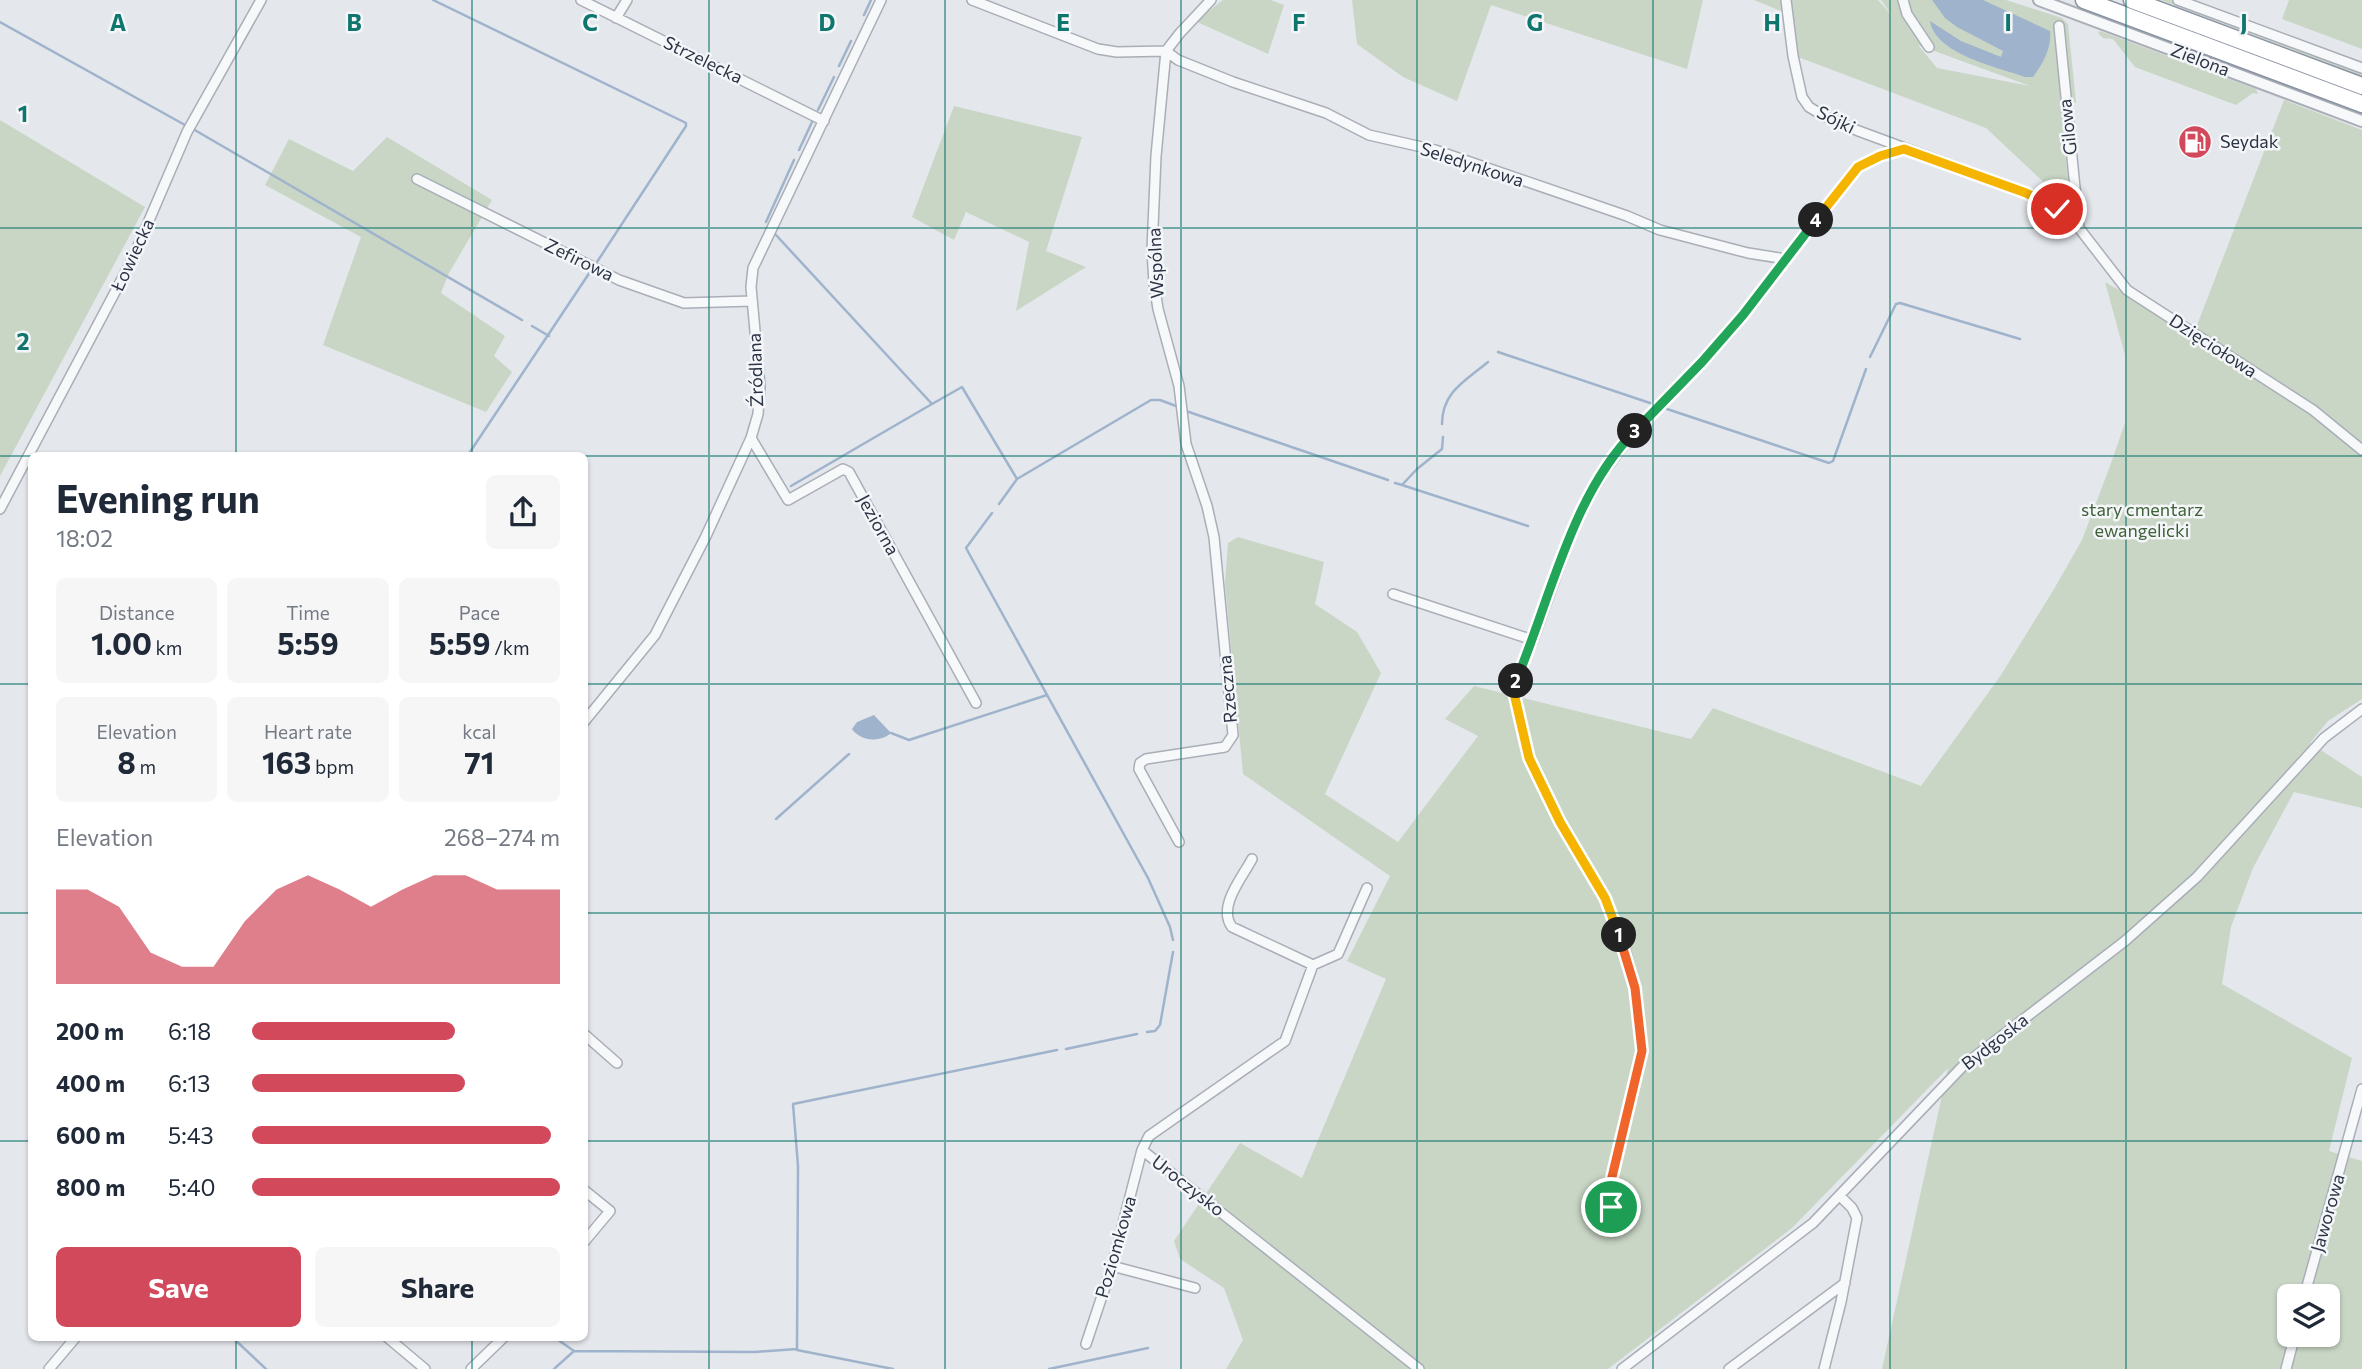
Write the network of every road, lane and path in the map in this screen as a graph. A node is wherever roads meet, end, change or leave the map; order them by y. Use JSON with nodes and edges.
{"nodes":[{"id":1,"x":261,"y":0,"type":"edge"},
{"id":2,"x":580,"y":0,"type":"edge"},
{"id":3,"x":627,"y":0,"type":"edge"},
{"id":4,"x":881,"y":0,"type":"edge"},
{"id":5,"x":972,"y":0,"type":"edge"},
{"id":6,"x":1211,"y":0,"type":"edge"},
{"id":7,"x":1786,"y":0,"type":"edge"},
{"id":8,"x":1903,"y":0,"type":"edge"},
{"id":9,"x":2039,"y":0,"type":"edge"},
{"id":10,"x":2084,"y":0,"type":"edge"},
{"id":11,"x":2132,"y":0,"type":"edge"},
{"id":12,"x":2178,"y":0,"type":"edge"},
{"id":13,"x":992,"y":4,"type":"edge"},
{"id":14,"x":616,"y":18,"type":"junction"},
{"id":15,"x":2059,"y":26,"type":"dead end"},
{"id":16,"x":1929,"y":47,"type":"dead end"},
{"id":17,"x":1166,"y":51,"type":"junction"},
{"id":18,"x":2362,"y":68,"type":"edge"},
{"id":19,"x":2362,"y":86,"type":"edge"},
{"id":20,"x":2362,"y":104,"type":"edge"},
{"id":21,"x":824,"y":121,"type":"junction"},
{"id":22,"x":2362,"y":121,"type":"edge"},
{"id":23,"x":1904,"y":149,"type":"junction"},
{"id":24,"x":416,"y":179,"type":"dead end"},
{"id":25,"x":2079,"y":228,"type":"junction"},
{"id":26,"x":1786,"y":259,"type":"junction"},
{"id":27,"x":752,"y":301,"type":"junction"},
{"id":28,"x":751,"y":438,"type":"junction"},
{"id":29,"x":2362,"y":450,"type":"edge"},
{"id":30,"x":30,"y":452,"type":"edge"},
{"id":31,"x":28,"y":456,"type":"edge"},
{"id":32,"x":0,"y":509,"type":"edge"},
{"id":33,"x":1214,"y":537,"type":"joint"},
{"id":34,"x":1393,"y":594,"type":"dead end"},
{"id":35,"x":1533,"y":640,"type":"junction"},
{"id":36,"x":976,"y":703,"type":"dead end"},
{"id":37,"x":2362,"y":709,"type":"edge"},
{"id":38,"x":588,"y":717,"type":"edge"},
{"id":39,"x":1179,"y":842,"type":"dead end"},
{"id":40,"x":1252,"y":859,"type":"dead end"},
{"id":41,"x":1367,"y":888,"type":"dead end"},
{"id":42,"x":1313,"y":965,"type":"junction"},
{"id":43,"x":588,"y":1038,"type":"edge"},
{"id":44,"x":617,"y":1063,"type":"dead end"},
{"id":45,"x":2362,"y":1091,"type":"edge"},
{"id":46,"x":1143,"y":1150,"type":"junction"},
{"id":47,"x":588,"y":1193,"type":"edge"},
{"id":48,"x":1840,"y":1196,"type":"junction"},
{"id":49,"x":1611,"y":1207,"type":"dead end"},
{"id":50,"x":588,"y":1237,"type":"edge"},
{"id":51,"x":1112,"y":1266,"type":"junction"},
{"id":52,"x":1845,"y":1283,"type":"junction"},
{"id":53,"x":2308,"y":1284,"type":"edge"},
{"id":54,"x":1195,"y":1288,"type":"dead end"},
{"id":55,"x":73,"y":1341,"type":"edge"},
{"id":56,"x":392,"y":1341,"type":"edge"},
{"id":57,"x":500,"y":1341,"type":"edge"},
{"id":58,"x":1086,"y":1344,"type":"dead end"},
{"id":59,"x":2292,"y":1347,"type":"edge"},
{"id":60,"x":49,"y":1369,"type":"edge"},
{"id":61,"x":425,"y":1369,"type":"edge"},
{"id":62,"x":471,"y":1369,"type":"edge"},
{"id":63,"x":1419,"y":1369,"type":"edge"},
{"id":64,"x":1622,"y":1369,"type":"edge"},
{"id":65,"x":1729,"y":1369,"type":"edge"},
{"id":66,"x":1824,"y":1369,"type":"edge"},
{"id":67,"x":2286,"y":1369,"type":"edge"}],
"edges":[{"from":1,"to":30,"type":"street","name":"Łowiecka"},
{"from":2,"to":14,"type":"street","name":"Strzelecka"},
{"from":3,"to":14,"type":"street"},
{"from":4,"to":21,"type":"street","name":"Źródlana"},
{"from":5,"to":13,"type":"street"},
{"from":6,"to":17,"type":"street"},
{"from":7,"to":23,"type":"street","name":"Sójki"},
{"from":8,"to":16,"type":"street"},
{"from":9,"to":22,"type":"street","name":"Zielona"},
{"from":10,"to":20,"type":"highway"},
{"from":11,"to":19,"type":"highway"},
{"from":12,"to":18,"type":"street"},
{"from":13,"to":17,"type":"street"},
{"from":14,"to":21,"type":"street","name":"Strzelecka"},
{"from":15,"to":25,"type":"street","name":"Gilowa"},
{"from":17,"to":26,"type":"street","name":"Seledynkowa"},
{"from":17,"to":33,"type":"street","name":"Wspólna"},
{"from":21,"to":27,"type":"street","name":"Źródlana"},
{"from":23,"to":25,"type":"street","name":"Sójki"},
{"from":23,"to":26,"type":"street"},
{"from":24,"to":27,"type":"street","name":"Zefirowa"},
{"from":25,"to":29,"type":"street","name":"Dzięciołowa"},
{"from":26,"to":35,"type":"street"},
{"from":27,"to":28,"type":"street","name":"Źródlana"},
{"from":28,"to":36,"type":"street","name":"Jeziorna"},
{"from":28,"to":38,"type":"street","name":"Źródlana"},
{"from":31,"to":32,"type":"street","name":"Łowiecka"},
{"from":33,"to":39,"type":"street","name":"Rzeczna"},
{"from":34,"to":35,"type":"street"},
{"from":35,"to":49,"type":"street"},
{"from":37,"to":48,"type":"street","name":"Bydgoska"},
{"from":40,"to":42,"type":"street"},
{"from":41,"to":42,"type":"street"},
{"from":42,"to":46,"type":"street","name":"Uroczysko"},
{"from":43,"to":44,"type":"street"},
{"from":45,"to":53,"type":"street","name":"Jaworowa"},
{"from":46,"to":51,"type":"street","name":"Poziomkowa"},
{"from":46,"to":63,"type":"street","name":"Uroczysko"},
{"from":47,"to":50,"type":"street"},
{"from":48,"to":52,"type":"street"},
{"from":48,"to":64,"type":"street","name":"Bydgoska"},
{"from":51,"to":54,"type":"street"},
{"from":51,"to":58,"type":"street","name":"Poziomkowa"},
{"from":52,"to":65,"type":"street"},
{"from":52,"to":66,"type":"street"},
{"from":55,"to":60,"type":"street"},
{"from":56,"to":61,"type":"street"},
{"from":57,"to":62,"type":"street"},
{"from":59,"to":67,"type":"street"}]}
